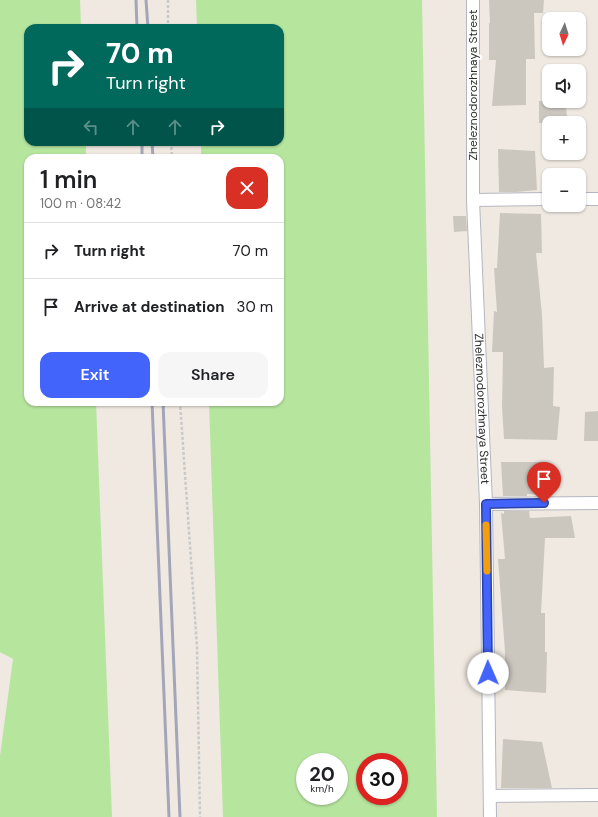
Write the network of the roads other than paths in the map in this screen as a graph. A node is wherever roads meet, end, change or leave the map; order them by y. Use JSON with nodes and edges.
{"nodes":[{"id":1,"x":473,"y":0,"type":"edge"},
{"id":2,"x":542,"y":199,"type":"edge"},
{"id":3,"x":586,"y":199,"type":"edge"},
{"id":4,"x":598,"y":199,"type":"edge"},
{"id":5,"x":473,"y":200,"type":"junction"},
{"id":6,"x":598,"y":503,"type":"edge"},
{"id":7,"x":486,"y":504,"type":"junction"},
{"id":8,"x":598,"y":795,"type":"edge"},
{"id":9,"x":490,"y":796,"type":"junction"},
{"id":10,"x":490,"y":817,"type":"edge"}],
"edges":[{"from":1,"to":5,"type":"street","name":"Zheleznodorozhnaya Street"},
{"from":2,"to":5,"type":"street"},
{"from":3,"to":4,"type":"street"},
{"from":5,"to":7,"type":"street","name":"Zheleznodorozhnaya Street"},
{"from":6,"to":7,"type":"street"},
{"from":7,"to":9,"type":"street","name":"Zheleznodorozhnaya Street"},
{"from":8,"to":9,"type":"street"},
{"from":9,"to":10,"type":"street","name":"Zheleznodorozhnaya Street"}]}
